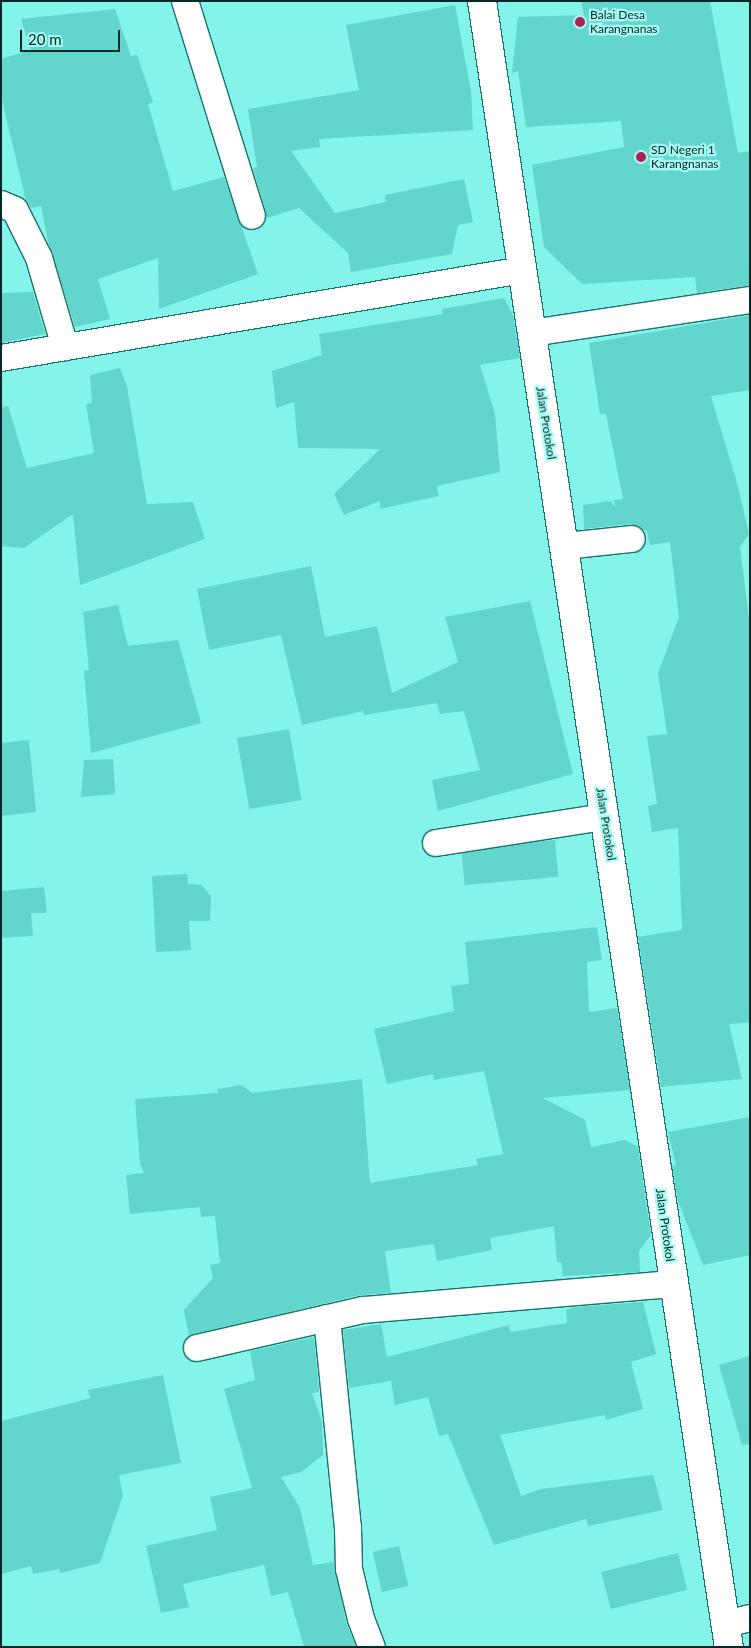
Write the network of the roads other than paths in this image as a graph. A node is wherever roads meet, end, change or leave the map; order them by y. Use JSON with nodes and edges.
{"nodes":[{"id":1,"x":186,"y":1,"type":"edge"},
{"id":2,"x":482,"y":1,"type":"edge"},
{"id":3,"x":1,"y":204,"type":"edge"},
{"id":4,"x":252,"y":216,"type":"dead end"},
{"id":5,"x":523,"y":270,"type":"junction"},
{"id":6,"x":750,"y":300,"type":"edge"},
{"id":7,"x":532,"y":333,"type":"junction"},
{"id":8,"x":65,"y":346,"type":"junction"},
{"id":9,"x":1,"y":358,"type":"edge"},
{"id":10,"x":632,"y":539,"type":"dead end"},
{"id":11,"x":565,"y":546,"type":"junction"},
{"id":12,"x":604,"y":817,"type":"junction"},
{"id":13,"x":436,"y":844,"type":"dead end"},
{"id":14,"x":674,"y":1284,"type":"junction"},
{"id":15,"x":327,"y":1318,"type":"junction"},
{"id":16,"x":197,"y":1348,"type":"dead end"},
{"id":17,"x":735,"y":1629,"type":"edge"},
{"id":18,"x":372,"y":1647,"type":"edge"}],
"edges":[{"from":1,"to":4,"type":"street"},
{"from":2,"to":5,"type":"street","name":"Jalan Protokol"},
{"from":3,"to":8,"type":"street"},
{"from":5,"to":7,"type":"street","name":"Jalan Protokol"},
{"from":5,"to":8,"type":"street"},
{"from":6,"to":7,"type":"street"},
{"from":7,"to":11,"type":"street","name":"Jalan Protokol"},
{"from":8,"to":9,"type":"street"},
{"from":10,"to":11,"type":"street"},
{"from":11,"to":12,"type":"street","name":"Jalan Protokol"},
{"from":12,"to":13,"type":"street"},
{"from":12,"to":14,"type":"street","name":"Jalan Protokol"},
{"from":14,"to":15,"type":"street"},
{"from":14,"to":17,"type":"street","name":"Jalan Protokol"},
{"from":15,"to":16,"type":"street"},
{"from":15,"to":18,"type":"street"}]}
